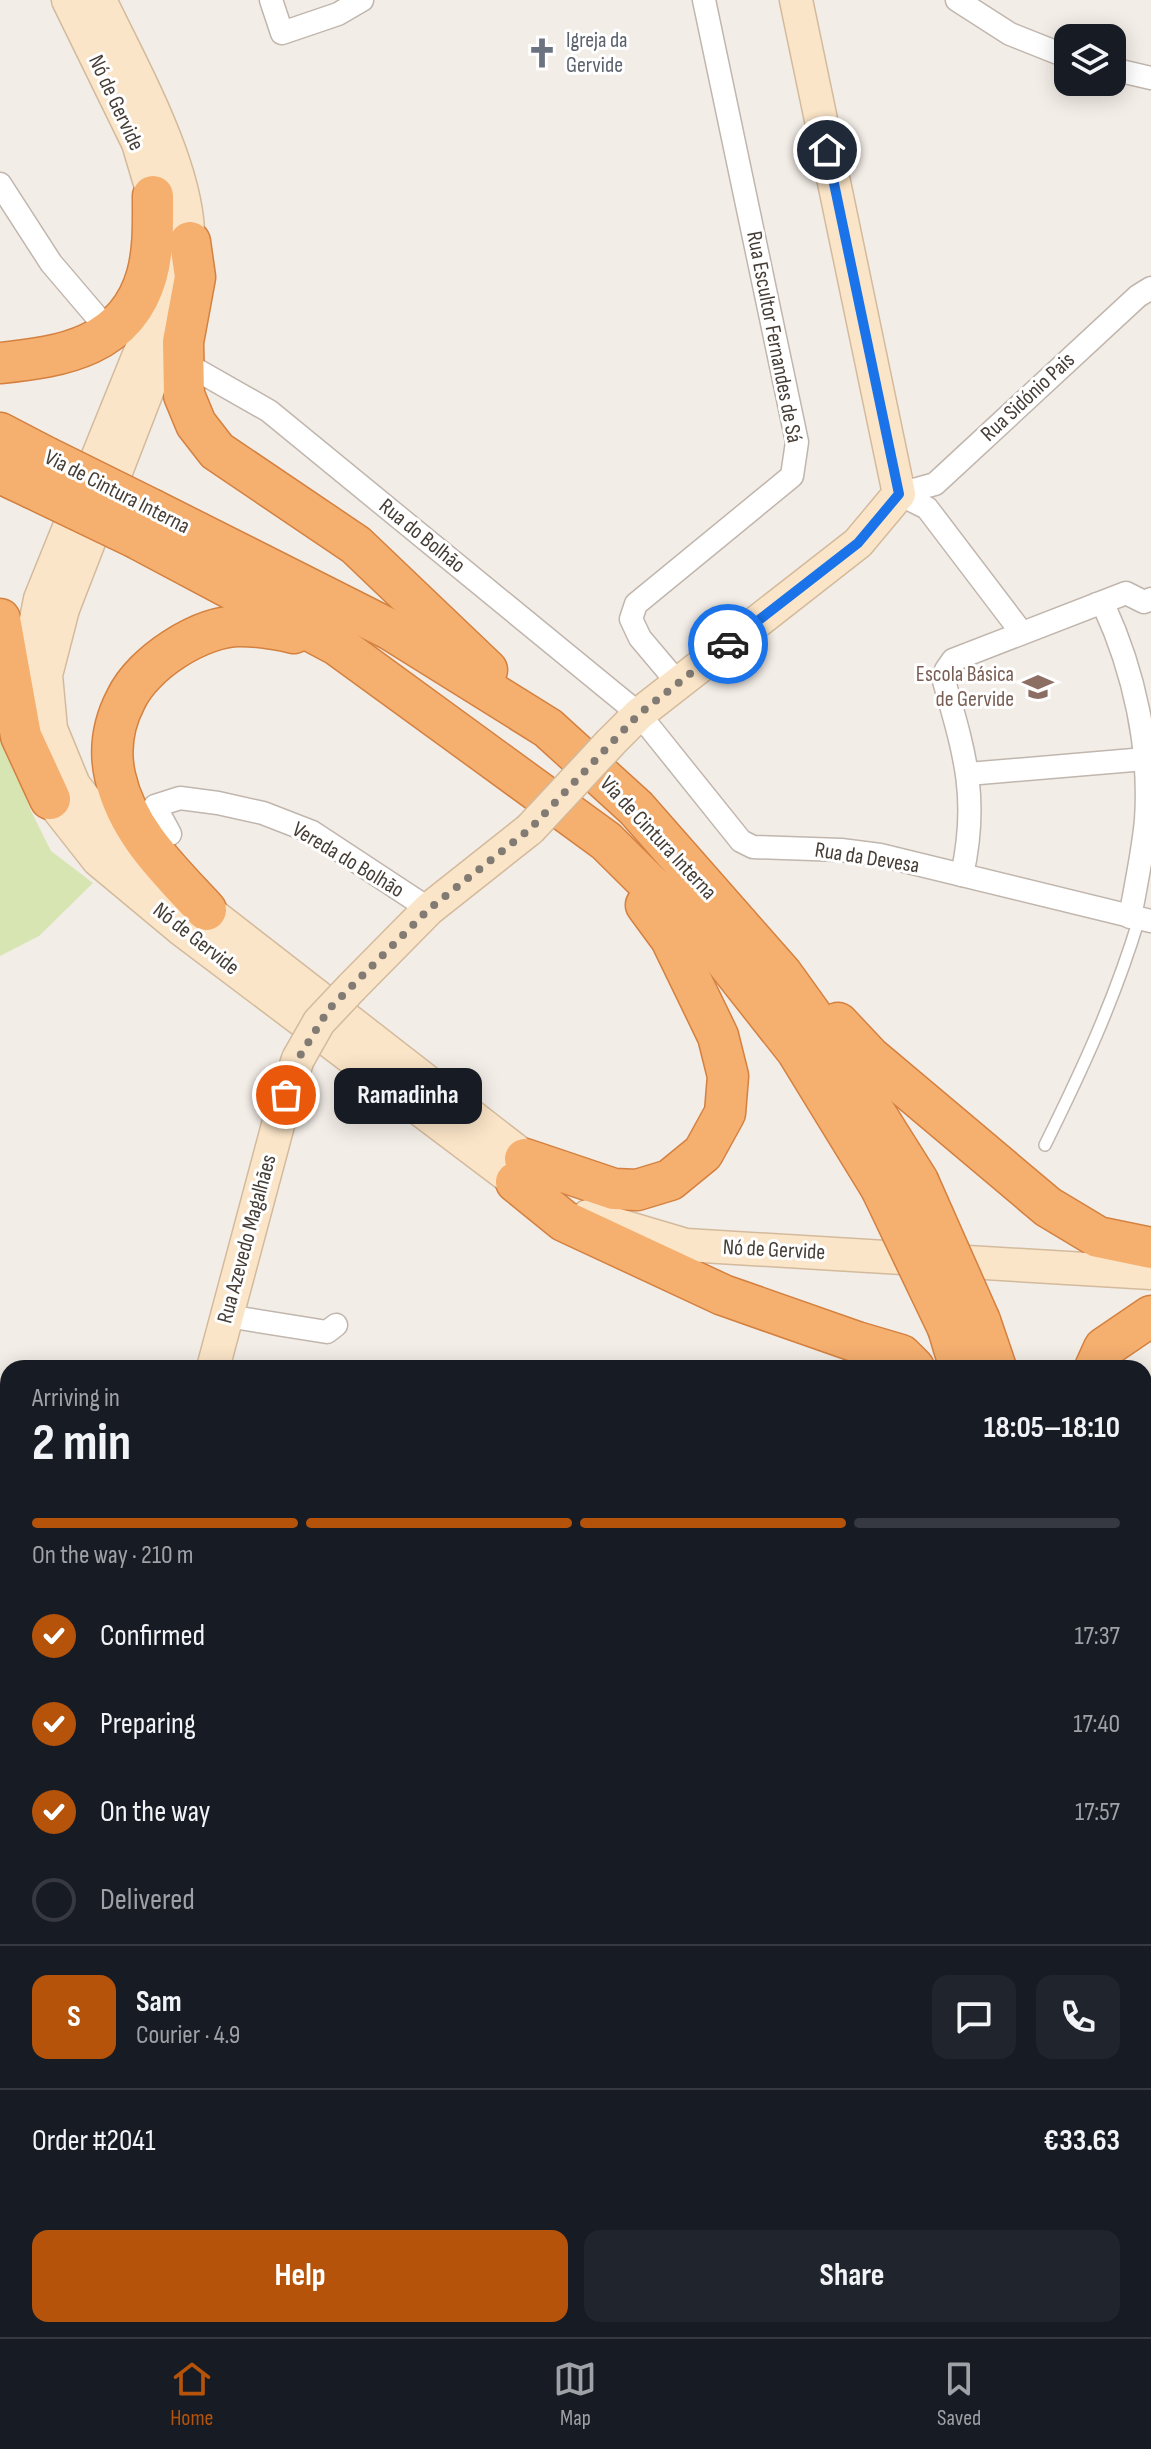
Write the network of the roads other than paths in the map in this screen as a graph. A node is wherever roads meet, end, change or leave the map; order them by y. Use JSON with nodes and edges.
{"nodes":[{"id":1,"x":68,"y":0,"type":"edge"},
{"id":2,"x":100,"y":0,"type":"edge"},
{"id":3,"x":271,"y":0,"type":"edge"},
{"id":4,"x":362,"y":0,"type":"edge"},
{"id":5,"x":704,"y":0,"type":"edge"},
{"id":6,"x":796,"y":0,"type":"edge"},
{"id":7,"x":957,"y":0,"type":"edge"},
{"id":8,"x":1054,"y":51,"type":"edge"},
{"id":9,"x":1126,"y":72,"type":"edge"},
{"id":10,"x":1151,"y":78,"type":"edge"},
{"id":11,"x":0,"y":184,"type":"edge"},
{"id":12,"x":153,"y":196,"type":"junction"},
{"id":13,"x":190,"y":242,"type":"junction"},
{"id":14,"x":1151,"y":288,"type":"edge"},
{"id":15,"x":103,"y":324,"type":"dead end"},
{"id":16,"x":0,"y":363,"type":"edge"},
{"id":17,"x":197,"y":370,"type":"dead end"},
{"id":18,"x":0,"y":433,"type":"edge"},
{"id":19,"x":26,"y":472,"type":"edge"},
{"id":20,"x":899,"y":494,"type":"junction"},
{"id":21,"x":146,"y":525,"type":"junction"},
{"id":22,"x":1151,"y":599,"type":"edge"},
{"id":23,"x":1097,"y":604,"type":"junction"},
{"id":24,"x":0,"y":619,"type":"edge"},
{"id":25,"x":1022,"y":633,"type":"junction"},
{"id":26,"x":337,"y":645,"type":"junction"},
{"id":27,"x":678,"y":683,"type":"junction"},
{"id":28,"x":639,"y":714,"type":"junction"},
{"id":29,"x":548,"y":728,"type":"junction"},
{"id":30,"x":1145,"y":759,"type":"junction"},
{"id":31,"x":968,"y":774,"type":"junction"},
{"id":32,"x":50,"y":799,"type":"junction"},
{"id":33,"x":170,"y":834,"type":"dead end"},
{"id":34,"x":606,"y":841,"type":"junction"},
{"id":35,"x":962,"y":875,"type":"junction"},
{"id":36,"x":429,"y":909,"type":"junction"},
{"id":37,"x":206,"y":910,"type":"junction"},
{"id":38,"x":1140,"y":919,"type":"edge"},
{"id":39,"x":782,"y":974,"type":"junction"},
{"id":40,"x":1045,"y":1145,"type":"dead end"},
{"id":41,"x":521,"y":1171,"type":"junction"},
{"id":42,"x":899,"y":1185,"type":"junction"},
{"id":43,"x":1151,"y":1250,"type":"edge"},
{"id":44,"x":1151,"y":1273,"type":"edge"},
{"id":45,"x":227,"y":1316,"type":"junction"},
{"id":46,"x":1151,"y":1316,"type":"edge"},
{"id":47,"x":336,"y":1325,"type":"dead end"},
{"id":48,"x":964,"y":1325,"type":"junction"},
{"id":49,"x":215,"y":1360,"type":"edge"},
{"id":50,"x":906,"y":1360,"type":"edge"},
{"id":51,"x":961,"y":1360,"type":"edge"},
{"id":52,"x":990,"y":1360,"type":"edge"},
{"id":53,"x":1099,"y":1360,"type":"edge"}],
"edges":[{"from":1,"to":12,"type":"main road","name":"Nó de Gervide"},
{"from":2,"to":13,"type":"main road","name":"Nó de Gervide"},
{"from":3,"to":4,"type":"street"},
{"from":5,"to":27,"type":"street","name":"Rua Escultor Fernandes de Sá"},
{"from":6,"to":20,"type":"main road"},
{"from":7,"to":8,"type":"street"},
{"from":9,"to":10,"type":"street"},
{"from":11,"to":15,"type":"street"},
{"from":12,"to":16,"type":"highway"},
{"from":12,"to":32,"type":"main road","name":"Nó de Gervide"},
{"from":13,"to":29,"type":"highway"},
{"from":13,"to":37,"type":"main road","name":"Nó de Gervide"},
{"from":14,"to":20,"type":"street","name":"Rua Sidónio Pais"},
{"from":17,"to":28,"type":"street","name":"Rua do Bolhão"},
{"from":18,"to":19,"type":"highway","name":"Via de Cintura Interna"},
{"from":19,"to":21,"type":"highway","name":"Via de Cintura Interna","bridge":true},
{"from":20,"to":25,"type":"street"},
{"from":20,"to":27,"type":"main road","name":"Rua Azevedo Magalhães"},
{"from":21,"to":26,"type":"highway","name":"Via de Cintura Interna"},
{"from":21,"to":29,"type":"highway","name":"Via de Cintura Interna"},
{"from":22,"to":23,"type":"street"},
{"from":23,"to":25,"type":"street"},
{"from":23,"to":30,"type":"street"},
{"from":24,"to":32,"type":"highway"},
{"from":25,"to":31,"type":"street"},
{"from":26,"to":34,"type":"highway","name":"Via de Cintura Interna"},
{"from":26,"to":37,"type":"highway"},
{"from":27,"to":28,"type":"main road","name":"Rua Azevedo Magalhães"},
{"from":28,"to":35,"type":"street","name":"Rua da Devesa"},
{"from":28,"to":36,"type":"main road","name":"Rua Azevedo Magalhães","bridge":true},
{"from":29,"to":39,"type":"highway","name":"Via de Cintura Interna"},
{"from":30,"to":31,"type":"street"},
{"from":30,"to":38,"type":"street"},
{"from":31,"to":35,"type":"street"},
{"from":32,"to":41,"type":"main road","name":"Nó de Gervide"},
{"from":33,"to":36,"type":"street","name":"Vereda do Bolhão"},
{"from":34,"to":41,"type":"highway"},
{"from":34,"to":42,"type":"highway","name":"Via de Cintura Interna"},
{"from":35,"to":38,"type":"street","name":"Rua da Devesa"},
{"from":36,"to":45,"type":"main road","name":"Rua Azevedo Magalhães","bridge":true},
{"from":37,"to":41,"type":"main road","name":"Nó de Gervide"},
{"from":38,"to":40,"type":"lane"},
{"from":39,"to":42,"type":"highway","name":"Via de Cintura Interna"},
{"from":39,"to":43,"type":"highway"},
{"from":41,"to":43,"type":"main road","name":"Nó de Gervide"},
{"from":41,"to":44,"type":"main road","name":"Nó de Gervide"},
{"from":41,"to":50,"type":"highway"},
{"from":42,"to":48,"type":"highway","name":"Via de Cintura Interna","bridge":true},
{"from":45,"to":47,"type":"street"},
{"from":45,"to":49,"type":"main road","name":"Rua Azevedo Magalhães"},
{"from":46,"to":53,"type":"highway"},
{"from":48,"to":51,"type":"highway","name":"Via de Cintura Interna"},
{"from":48,"to":52,"type":"highway","name":"Via de Cintura Interna"}]}
